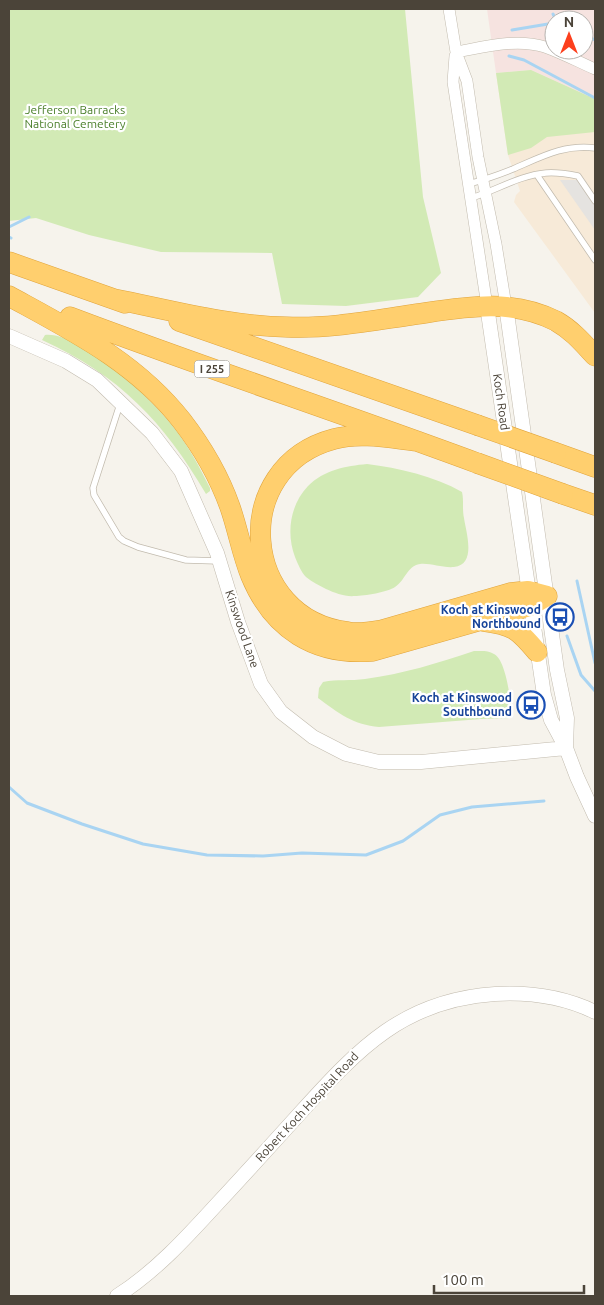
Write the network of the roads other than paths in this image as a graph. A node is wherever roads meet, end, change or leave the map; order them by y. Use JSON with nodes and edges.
{"nodes":[{"id":1,"x":449,"y":9,"type":"edge"},
{"id":2,"x":456,"y":52,"type":"junction"},
{"id":3,"x":595,"y":69,"type":"edge"},
{"id":4,"x":595,"y":148,"type":"edge"},
{"id":5,"x":537,"y":175,"type":"junction"},
{"id":6,"x":483,"y":180,"type":"junction"},
{"id":7,"x":468,"y":184,"type":"junction"},
{"id":8,"x":486,"y":194,"type":"junction"},
{"id":9,"x":594,"y":197,"type":"edge"},
{"id":10,"x":471,"y":198,"type":"junction"},
{"id":11,"x":595,"y":260,"type":"edge"},
{"id":12,"x":9,"y":262,"type":"edge"},
{"id":13,"x":9,"y":296,"type":"edge"},
{"id":14,"x":114,"y":299,"type":"junction"},
{"id":15,"x":496,"y":306,"type":"junction"},
{"id":16,"x":9,"y":336,"type":"edge"},
{"id":17,"x":595,"y":356,"type":"edge"},
{"id":18,"x":121,"y":402,"type":"junction"},
{"id":19,"x":417,"y":441,"type":"junction"},
{"id":20,"x":595,"y":467,"type":"edge"},
{"id":21,"x":595,"y":505,"type":"edge"},
{"id":22,"x":220,"y":561,"type":"junction"},
{"id":23,"x":535,"y":598,"type":"junction"},
{"id":24,"x":479,"y":620,"type":"junction"},
{"id":25,"x":537,"y":652,"type":"junction"},
{"id":26,"x":566,"y":748,"type":"junction"},
{"id":27,"x":595,"y":816,"type":"edge"},
{"id":28,"x":595,"y":1012,"type":"edge"},
{"id":29,"x":116,"y":1296,"type":"edge"}],
"edges":[{"from":1,"to":2,"type":"street","name":"Koch Road"},
{"from":2,"to":3,"type":"street"},
{"from":2,"to":6,"type":"street","name":"Koch Road"},
{"from":2,"to":7,"type":"street","name":"Koch Road"},
{"from":4,"to":6,"type":"lane"},
{"from":5,"to":8,"type":"lane"},
{"from":5,"to":9,"type":"lane"},
{"from":5,"to":11,"type":"lane"},
{"from":6,"to":7,"type":"lane"},
{"from":6,"to":8,"type":"street","name":"Koch Road"},
{"from":7,"to":10,"type":"street","name":"Koch Road"},
{"from":8,"to":10,"type":"lane"},
{"from":8,"to":15,"type":"street","name":"Koch Road"},
{"from":10,"to":15,"type":"street","name":"Koch Road"},
{"from":12,"to":14,"type":"highway"},
{"from":13,"to":19,"type":"highway","number":"I 255"},
{"from":13,"to":24,"type":"highway"},
{"from":14,"to":15,"type":"highway"},
{"from":14,"to":20,"type":"highway","bridge":true},
{"from":15,"to":17,"type":"highway"},
{"from":15,"to":23,"type":"street","name":"Koch Road"},
{"from":15,"to":23,"type":"street","name":"Koch Road"},
{"from":16,"to":18,"type":"street","name":"Kinswood Lane"},
{"from":18,"to":22,"type":"street","name":"Kinswood Lane"},
{"from":18,"to":22,"type":"lane"},
{"from":19,"to":21,"type":"highway","number":"I 255","bridge":true},
{"from":19,"to":23,"type":"highway"},
{"from":22,"to":26,"type":"street","name":"Kinswood Lane"},
{"from":23,"to":24,"type":"highway"},
{"from":23,"to":25,"type":"street","name":"Koch Road"},
{"from":23,"to":26,"type":"street","name":"Koch Road"},
{"from":24,"to":25,"type":"highway"},
{"from":25,"to":26,"type":"street","name":"Koch Road"},
{"from":26,"to":27,"type":"street","name":"Koch Road"},
{"from":28,"to":29,"type":"street","name":"Robert Koch Hospital Road"}]}
